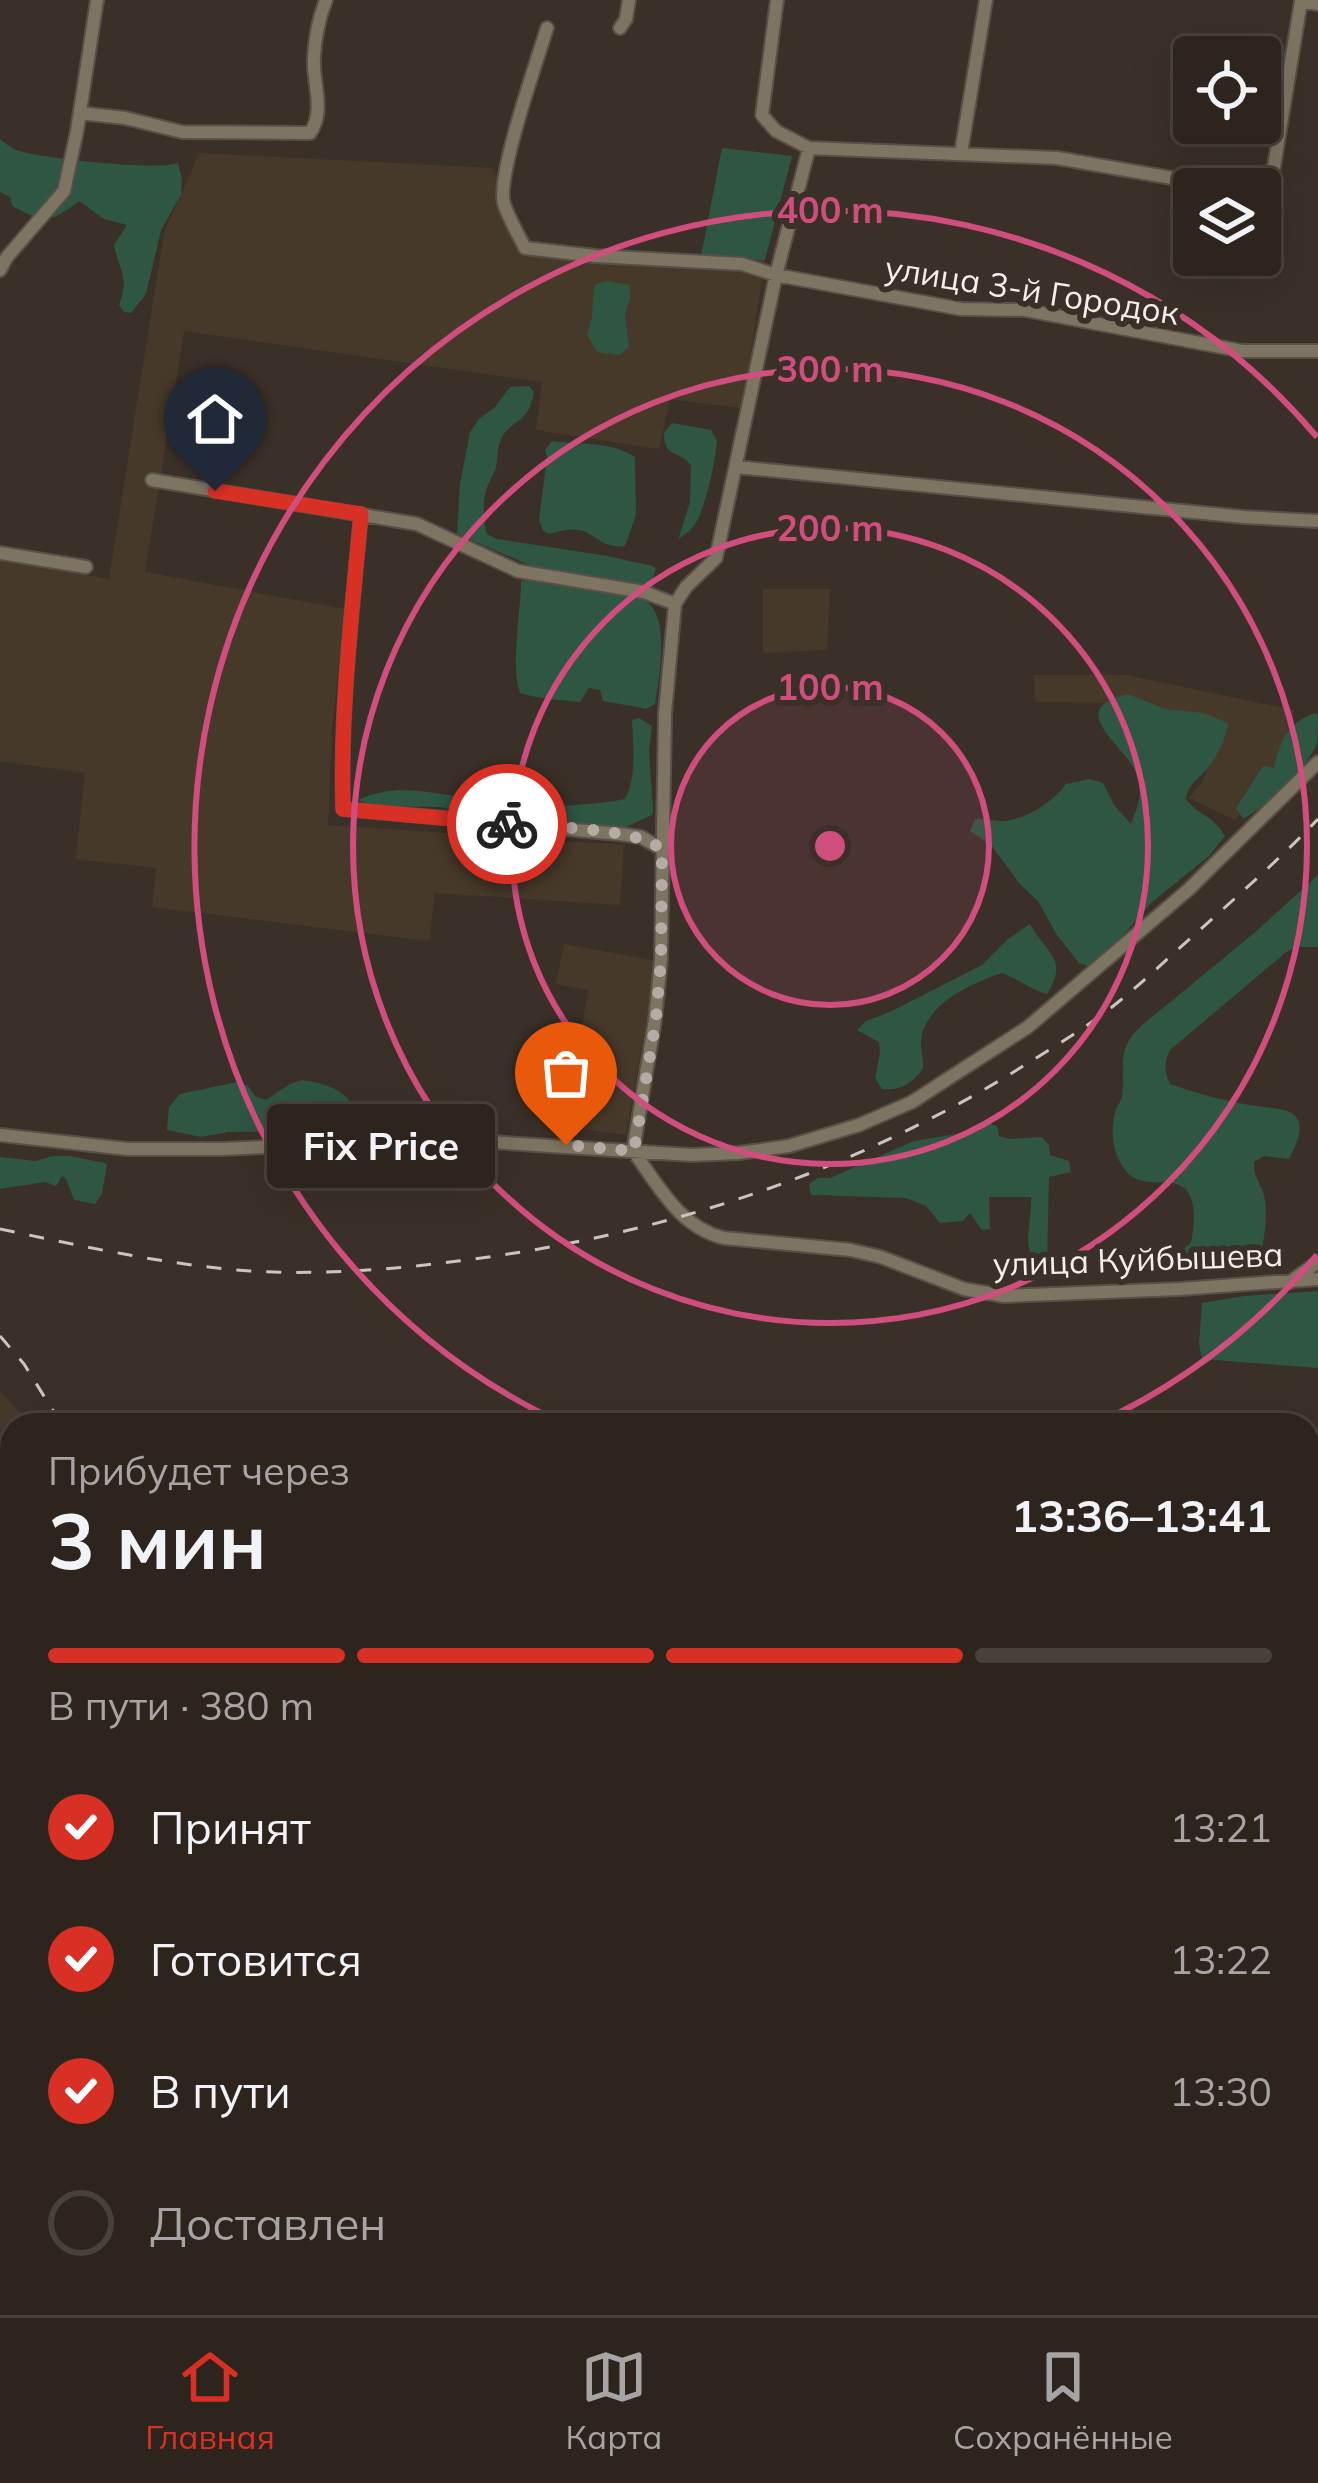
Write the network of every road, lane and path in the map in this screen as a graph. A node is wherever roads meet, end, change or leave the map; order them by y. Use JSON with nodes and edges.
{"nodes":[{"id":1,"x":97,"y":0,"type":"edge"},
{"id":2,"x":326,"y":0,"type":"edge"},
{"id":3,"x":629,"y":0,"type":"edge"},
{"id":4,"x":777,"y":0,"type":"edge"},
{"id":5,"x":986,"y":0,"type":"edge"},
{"id":6,"x":1318,"y":4,"type":"edge"},
{"id":7,"x":547,"y":28,"type":"dead end"},
{"id":8,"x":620,"y":28,"type":"dead end"},
{"id":9,"x":80,"y":109,"type":"junction"},
{"id":10,"x":809,"y":148,"type":"junction"},
{"id":11,"x":961,"y":153,"type":"junction"},
{"id":12,"x":0,"y":270,"type":"edge"},
{"id":13,"x":776,"y":275,"type":"junction"},
{"id":14,"x":1318,"y":351,"type":"edge"},
{"id":15,"x":736,"y":467,"type":"junction"},
{"id":16,"x":152,"y":480,"type":"dead end"},
{"id":17,"x":361,"y":514,"type":"junction"},
{"id":18,"x":1318,"y":521,"type":"edge"},
{"id":19,"x":0,"y":553,"type":"edge"},
{"id":20,"x":86,"y":568,"type":"dead end"},
{"id":21,"x":675,"y":604,"type":"junction"},
{"id":22,"x":1318,"y":762,"type":"edge"},
{"id":23,"x":662,"y":849,"type":"junction"},
{"id":24,"x":0,"y":1135,"type":"edge"},
{"id":25,"x":634,"y":1151,"type":"junction"},
{"id":26,"x":1318,"y":1262,"type":"edge"},
{"id":27,"x":1318,"y":1280,"type":"edge"},
{"id":28,"x":1289,"y":1282,"type":"junction"}],
"edges":[{"from":1,"to":9,"type":"street"},
{"from":2,"to":9,"type":"street"},
{"from":3,"to":8,"type":"street"},
{"from":4,"to":10,"type":"street"},
{"from":5,"to":11,"type":"street"},
{"from":6,"to":11,"type":"street"},
{"from":7,"to":13,"type":"street","name":"улица 3-й Городок"},
{"from":9,"to":12,"type":"street"},
{"from":10,"to":11,"type":"street"},
{"from":10,"to":13,"type":"street"},
{"from":13,"to":14,"type":"street","name":"улица 3-й Городок"},
{"from":13,"to":15,"type":"street"},
{"from":15,"to":18,"type":"street"},
{"from":15,"to":21,"type":"street"},
{"from":16,"to":17,"type":"street"},
{"from":17,"to":21,"type":"street"},
{"from":17,"to":23,"type":"street"},
{"from":19,"to":20,"type":"street"},
{"from":21,"to":23,"type":"street"},
{"from":22,"to":25,"type":"street"},
{"from":23,"to":25,"type":"street"},
{"from":24,"to":25,"type":"street"},
{"from":25,"to":28,"type":"street","name":"улица Куйбышева"},
{"from":26,"to":28,"type":"street"},
{"from":27,"to":28,"type":"street","name":"улица Куйбышева"}]}
